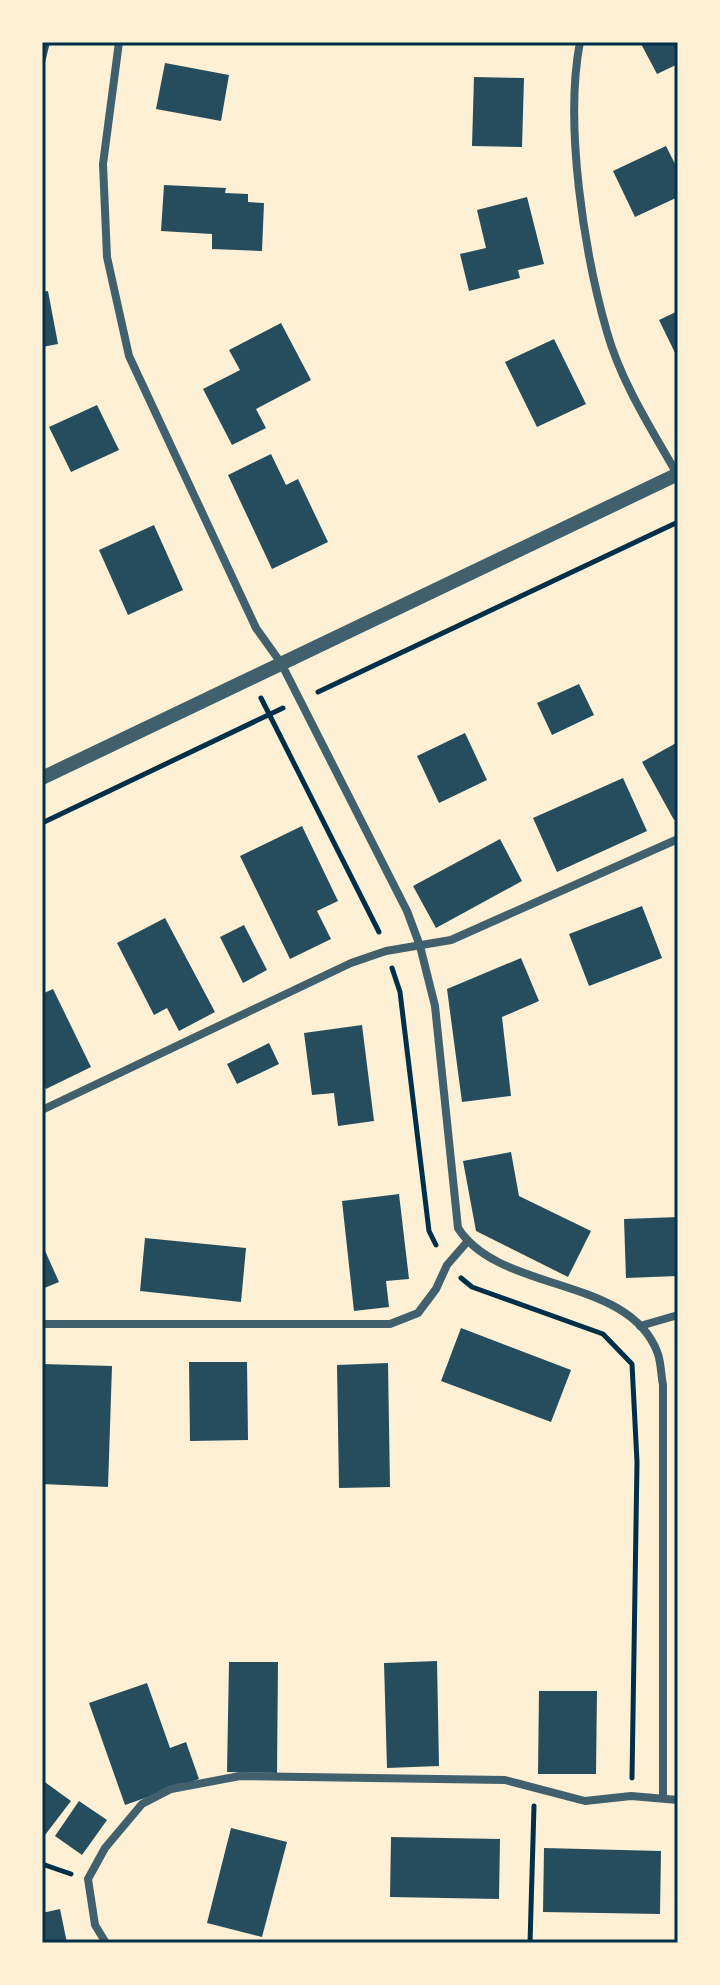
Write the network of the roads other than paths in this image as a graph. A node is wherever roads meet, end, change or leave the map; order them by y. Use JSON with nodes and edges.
{"nodes":[{"id":1,"x":119,"y":42,"type":"edge"},
{"id":2,"x":580,"y":42,"type":"edge"},
{"id":3,"x":678,"y":474,"type":"edge"},
{"id":4,"x":281,"y":663,"type":"junction"},
{"id":5,"x":42,"y":778,"type":"edge"},
{"id":6,"x":678,"y":839,"type":"edge"},
{"id":7,"x":420,"y":946,"type":"junction"},
{"id":8,"x":42,"y":1110,"type":"edge"},
{"id":9,"x":467,"y":1242,"type":"junction"},
{"id":10,"x":678,"y":1315,"type":"edge"},
{"id":11,"x":42,"y":1324,"type":"edge"},
{"id":12,"x":640,"y":1326,"type":"junction"},
{"id":13,"x":663,"y":1798,"type":"junction"},
{"id":14,"x":678,"y":1800,"type":"edge"},
{"id":15,"x":106,"y":1943,"type":"edge"}],
"edges":[{"from":1,"to":4,"type":"street"},
{"from":2,"to":3,"type":"street"},
{"from":3,"to":4,"type":"street"},
{"from":4,"to":5,"type":"street"},
{"from":4,"to":7,"type":"street"},
{"from":6,"to":7,"type":"street"},
{"from":7,"to":8,"type":"street"},
{"from":7,"to":9,"type":"street"},
{"from":9,"to":11,"type":"street"},
{"from":9,"to":12,"type":"street"},
{"from":10,"to":12,"type":"street"},
{"from":12,"to":13,"type":"street"},
{"from":13,"to":14,"type":"street"},
{"from":13,"to":15,"type":"street"}]}
